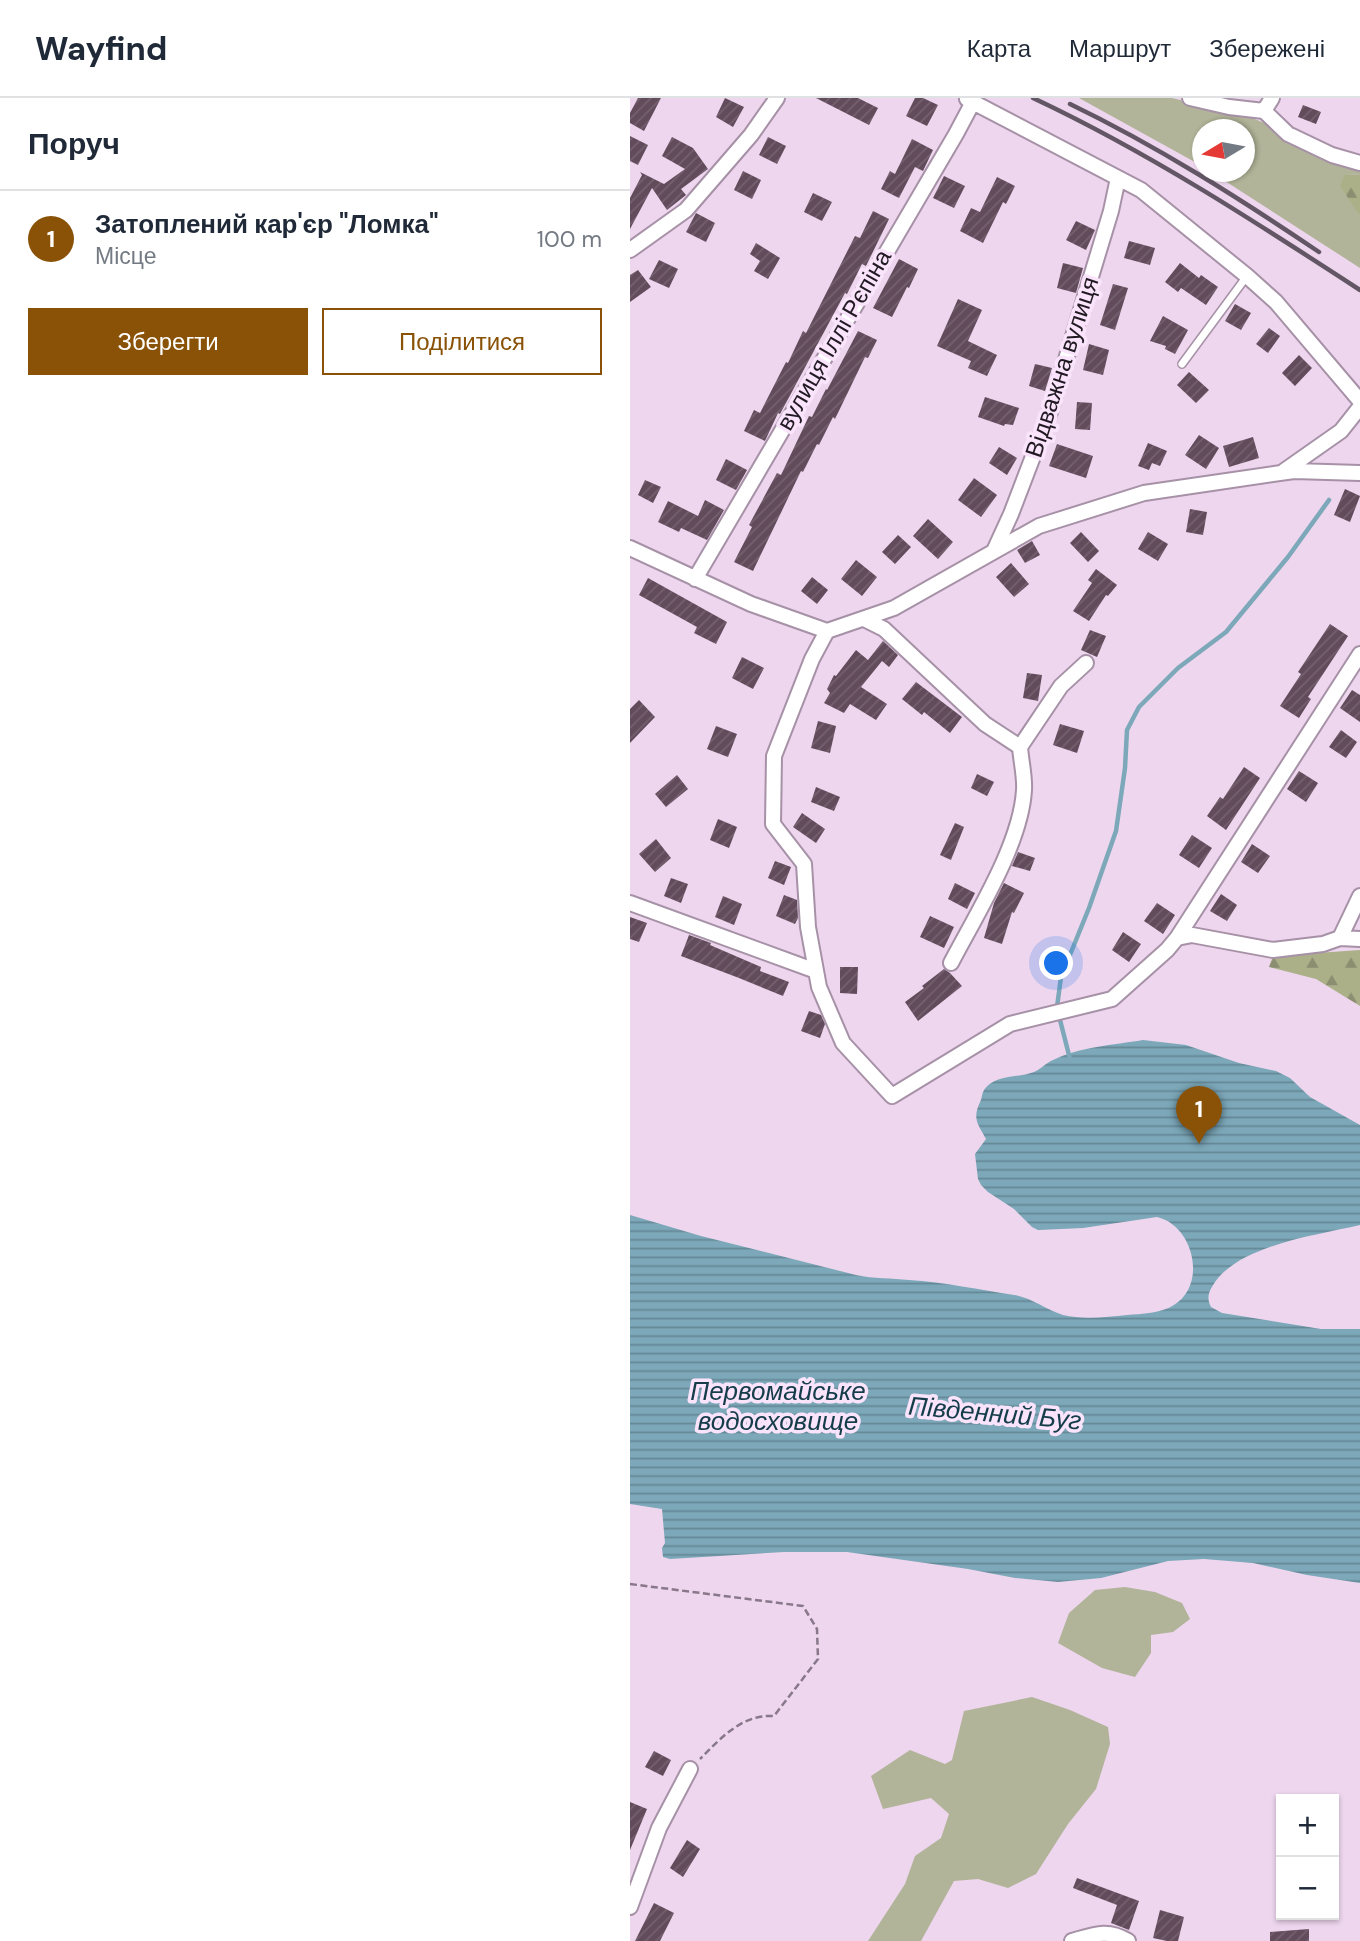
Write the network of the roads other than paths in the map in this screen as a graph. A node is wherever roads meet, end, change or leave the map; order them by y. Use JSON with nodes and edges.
{"nodes":[{"id":1,"x":777,"y":98,"type":"edge"},
{"id":2,"x":1190,"y":98,"type":"edge"},
{"id":3,"x":969,"y":100,"type":"edge"},
{"id":4,"x":1268,"y":104,"type":"edge"},
{"id":5,"x":1360,"y":163,"type":"edge"},
{"id":6,"x":1118,"y":178,"type":"junction"},
{"id":7,"x":630,"y":250,"type":"edge"},
{"id":8,"x":1247,"y":276,"type":"junction"},
{"id":9,"x":1182,"y":364,"type":"dead end"},
{"id":10,"x":1360,"y":401,"type":"edge"},
{"id":11,"x":1360,"y":407,"type":"edge"},
{"id":12,"x":1283,"y":472,"type":"junction"},
{"id":13,"x":1360,"y":473,"type":"edge"},
{"id":14,"x":630,"y":548,"type":"edge"},
{"id":15,"x":994,"y":552,"type":"junction"},
{"id":16,"x":695,"y":579,"type":"junction"},
{"id":17,"x":864,"y":619,"type":"junction"},
{"id":18,"x":827,"y":631,"type":"junction"},
{"id":19,"x":1360,"y":654,"type":"edge"},
{"id":20,"x":1086,"y":663,"type":"dead end"},
{"id":21,"x":1020,"y":747,"type":"junction"},
{"id":22,"x":1360,"y":896,"type":"edge"},
{"id":23,"x":630,"y":903,"type":"edge"},
{"id":24,"x":1177,"y":938,"type":"junction"},
{"id":25,"x":1340,"y":938,"type":"junction"},
{"id":26,"x":1360,"y":939,"type":"edge"},
{"id":27,"x":951,"y":963,"type":"dead end"},
{"id":28,"x":816,"y":971,"type":"junction"},
{"id":29,"x":690,"y":1769,"type":"road end"},
{"id":30,"x":630,"y":1907,"type":"edge"},
{"id":31,"x":1072,"y":1941,"type":"edge"},
{"id":32,"x":1128,"y":1941,"type":"edge"}],
"edges":[{"from":1,"to":7,"type":"street"},
{"from":2,"to":4,"type":"street"},
{"from":3,"to":6,"type":"street"},
{"from":3,"to":16,"type":"street","name":"вулиця Іллі Рєпіна"},
{"from":4,"to":5,"type":"street"},
{"from":6,"to":8,"type":"street"},
{"from":6,"to":15,"type":"street","name":"Відважна вулиця"},
{"from":8,"to":9,"type":"lane"},
{"from":8,"to":10,"type":"street"},
{"from":11,"to":12,"type":"street"},
{"from":12,"to":13,"type":"street"},
{"from":12,"to":15,"type":"street"},
{"from":14,"to":16,"type":"street"},
{"from":15,"to":17,"type":"street"},
{"from":16,"to":18,"type":"street"},
{"from":17,"to":18,"type":"street"},
{"from":17,"to":21,"type":"street"},
{"from":18,"to":28,"type":"street"},
{"from":19,"to":24,"type":"street"},
{"from":20,"to":21,"type":"street"},
{"from":21,"to":27,"type":"street"},
{"from":22,"to":25,"type":"street"},
{"from":23,"to":28,"type":"street"},
{"from":24,"to":25,"type":"street"},
{"from":24,"to":28,"type":"street"},
{"from":25,"to":26,"type":"street"},
{"from":29,"to":30,"type":"street"},
{"from":31,"to":32,"type":"street"}]}
